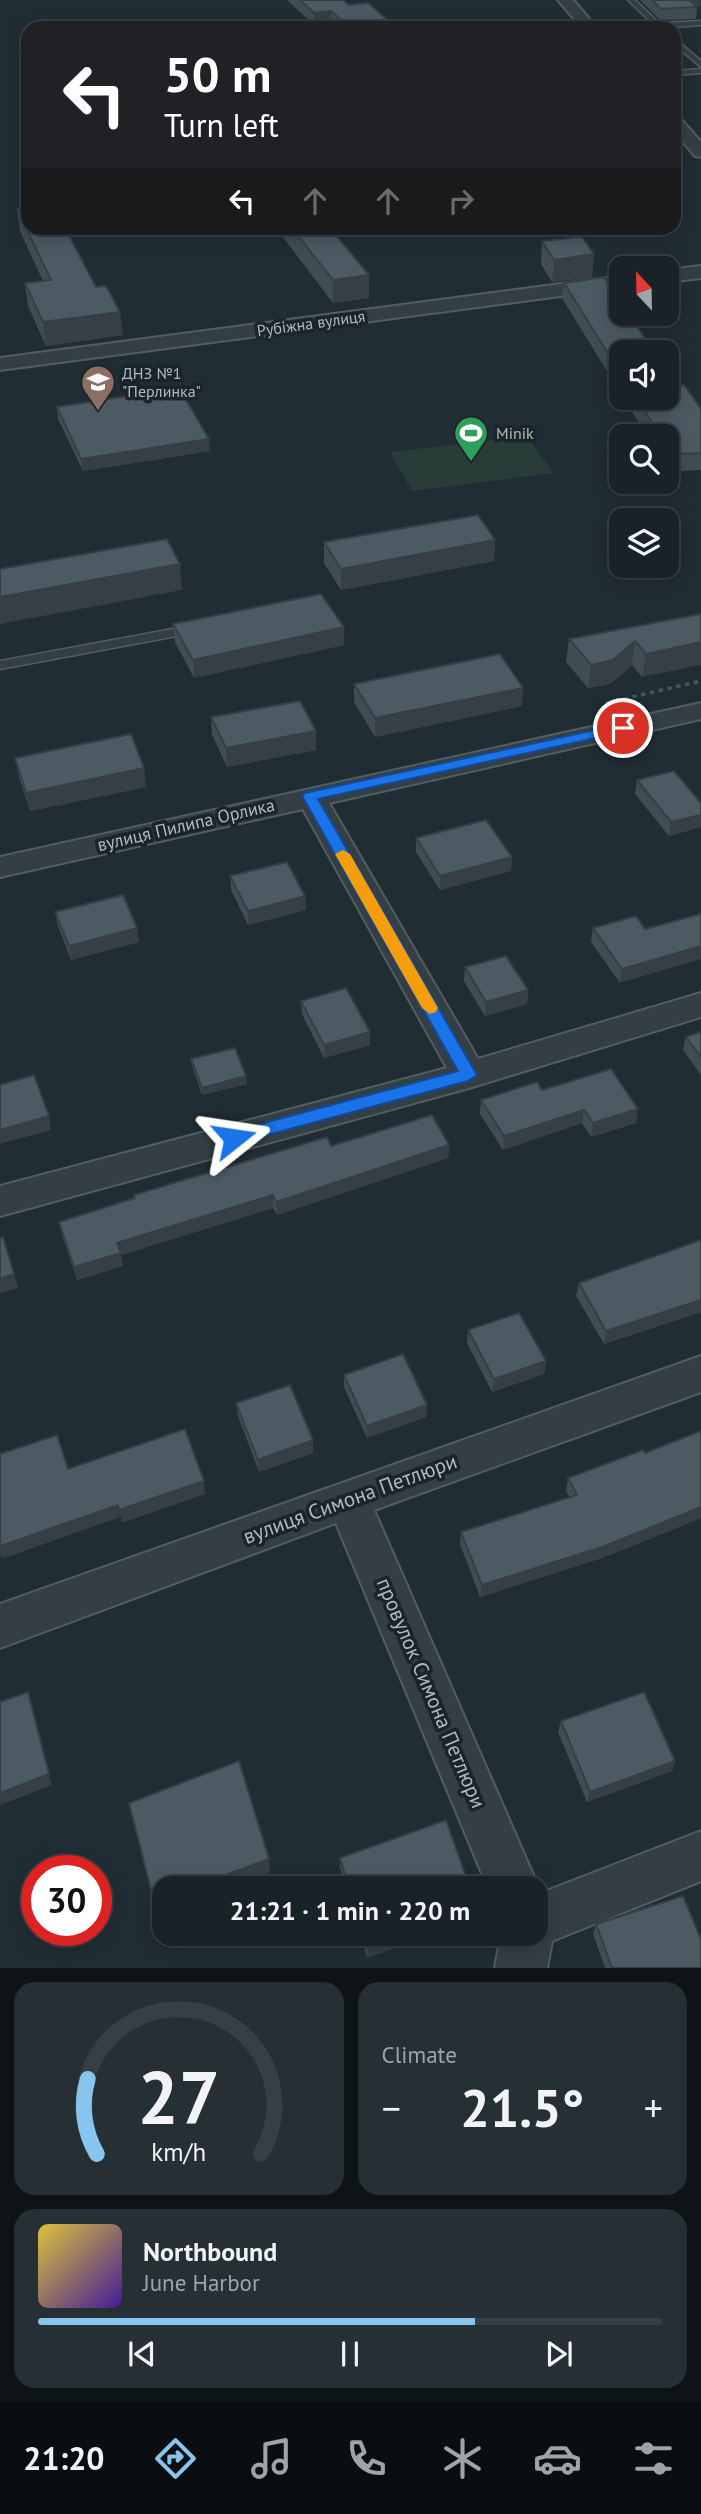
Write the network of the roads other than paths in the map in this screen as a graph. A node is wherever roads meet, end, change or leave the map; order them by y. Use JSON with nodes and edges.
{"nodes":[{"id":1,"x":565,"y":0,"type":"edge"},
{"id":2,"x":631,"y":0,"type":"edge"},
{"id":3,"x":584,"y":21,"type":"edge"},
{"id":4,"x":654,"y":21,"type":"edge"},
{"id":5,"x":701,"y":23,"type":"edge"},
{"id":6,"x":681,"y":24,"type":"edge"},
{"id":7,"x":681,"y":46,"type":"edge"},
{"id":8,"x":701,"y":65,"type":"edge"},
{"id":9,"x":701,"y":71,"type":"edge"},
{"id":10,"x":681,"y":72,"type":"edge"},
{"id":11,"x":681,"y":129,"type":"edge"},
{"id":12,"x":701,"y":152,"type":"edge"},
{"id":13,"x":701,"y":272,"type":"edge"},
{"id":14,"x":679,"y":275,"type":"edge"},
{"id":15,"x":609,"y":284,"type":"edge"},
{"id":16,"x":0,"y":364,"type":"edge"},
{"id":17,"x":202,"y":628,"type":"edge"},
{"id":18,"x":0,"y":665,"type":"edge"},
{"id":19,"x":701,"y":711,"type":"edge"},
{"id":20,"x":310,"y":796,"type":"junction"},
{"id":21,"x":0,"y":867,"type":"edge"},
{"id":22,"x":701,"y":1005,"type":"edge"},
{"id":23,"x":468,"y":1075,"type":"junction"},
{"id":24,"x":0,"y":1201,"type":"edge"},
{"id":25,"x":701,"y":1374,"type":"edge"},
{"id":26,"x":348,"y":1499,"type":"junction"},
{"id":27,"x":0,"y":1626,"type":"edge"},
{"id":28,"x":701,"y":1856,"type":"edge"},
{"id":29,"x":508,"y":1876,"type":"edge"},
{"id":30,"x":548,"y":1916,"type":"edge"},
{"id":31,"x":525,"y":1946,"type":"edge"},
{"id":32,"x":522,"y":1968,"type":"edge"}],
"edges":[{"from":1,"to":3,"type":"street"},
{"from":2,"to":4,"type":"lane"},
{"from":5,"to":6,"type":"lane"},
{"from":7,"to":8,"type":"lane"},
{"from":9,"to":10,"type":"lane"},
{"from":11,"to":12,"type":"street"},
{"from":13,"to":14,"type":"street"},
{"from":15,"to":16,"type":"street","name":"Рубіжна вулиця"},
{"from":17,"to":18,"type":"lane"},
{"from":19,"to":20,"type":"street","name":"вулиця Пилипа Орлика"},
{"from":20,"to":21,"type":"street","name":"вулиця Пилипа Орлика"},
{"from":20,"to":23,"type":"street"},
{"from":22,"to":23,"type":"street"},
{"from":23,"to":24,"type":"street"},
{"from":25,"to":26,"type":"street","name":"вулиця Симона Петлюри"},
{"from":26,"to":27,"type":"street","name":"вулиця Симона Петлюри"},
{"from":26,"to":29,"type":"street","name":"провулок Симона Петлюри"},
{"from":28,"to":30,"type":"street"},
{"from":31,"to":32,"type":"street"}]}
